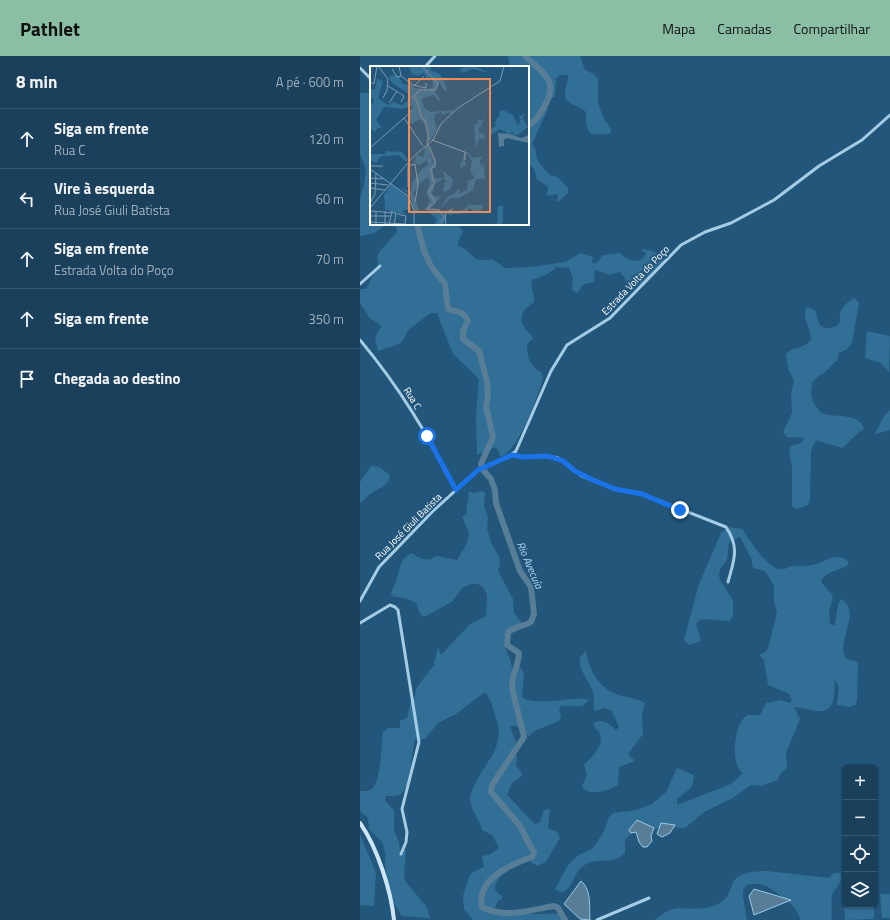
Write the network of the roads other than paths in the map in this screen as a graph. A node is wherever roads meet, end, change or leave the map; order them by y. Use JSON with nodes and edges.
{"nodes":[{"id":1,"x":435,"y":56,"type":"edge"},
{"id":2,"x":426,"y":66,"type":"edge"},
{"id":3,"x":360,"y":68,"type":"edge"},
{"id":4,"x":370,"y":78,"type":"edge"},
{"id":5,"x":890,"y":115,"type":"edge"},
{"id":6,"x":380,"y":266,"type":"dead end"},
{"id":7,"x":360,"y":284,"type":"edge"},
{"id":8,"x":360,"y":340,"type":"edge"},
{"id":9,"x":512,"y":455,"type":"junction"},
{"id":10,"x":456,"y":490,"type":"junction"},
{"id":11,"x":728,"y":582,"type":"dead end"},
{"id":12,"x":360,"y":601,"type":"edge"},
{"id":13,"x":360,"y":623,"type":"edge"},
{"id":14,"x":360,"y":822,"type":"edge"},
{"id":15,"x":401,"y":854,"type":"dead end"},
{"id":16,"x":649,"y":898,"type":"dead end"},
{"id":17,"x":394,"y":920,"type":"edge"},
{"id":18,"x":597,"y":920,"type":"edge"}],
"edges":[{"from":1,"to":2,"type":"street"},
{"from":3,"to":4,"type":"street"},
{"from":5,"to":9,"type":"street","name":"Estrada Volta do Poço"},
{"from":6,"to":7,"type":"street"},
{"from":8,"to":10,"type":"street","name":"Rua C"},
{"from":9,"to":10,"type":"street","name":"Rua José Giuli Batista"},
{"from":9,"to":11,"type":"street"},
{"from":10,"to":12,"type":"street","name":"Rua José Giuli Batista"},
{"from":13,"to":15,"type":"street"},
{"from":14,"to":17,"type":"main road"},
{"from":16,"to":18,"type":"street"}]}
